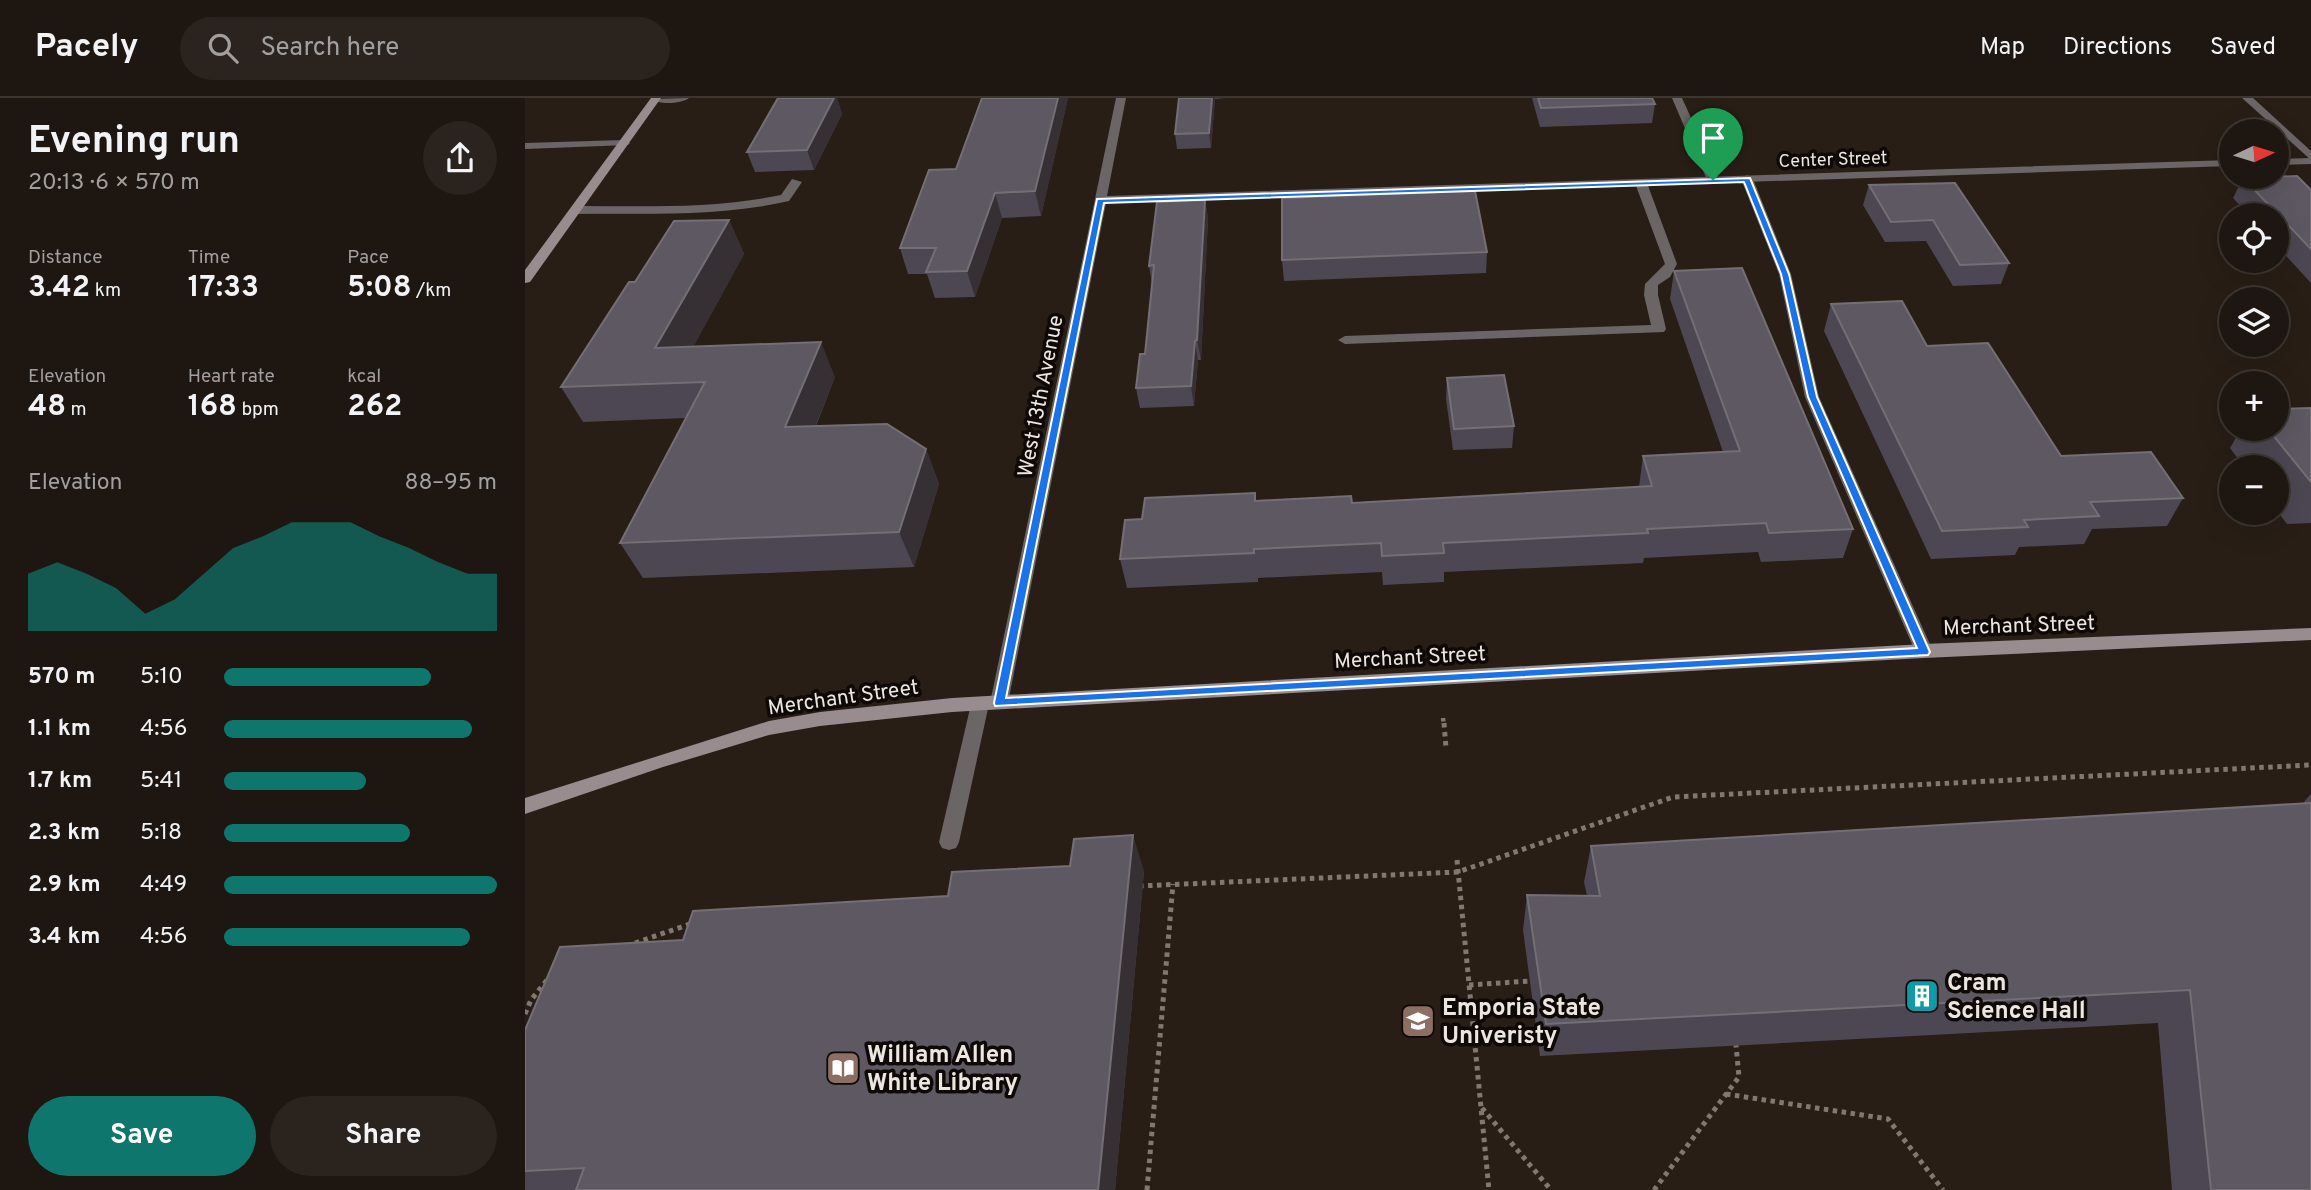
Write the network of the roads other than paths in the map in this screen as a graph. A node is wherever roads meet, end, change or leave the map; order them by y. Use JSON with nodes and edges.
{"nodes":[{"id":1,"x":656,"y":98,"type":"edge"},
{"id":2,"x":684,"y":98,"type":"edge"},
{"id":3,"x":1121,"y":98,"type":"edge"},
{"id":4,"x":1677,"y":98,"type":"edge"},
{"id":5,"x":2247,"y":98,"type":"edge"},
{"id":6,"x":624,"y":143,"type":"junction"},
{"id":7,"x":525,"y":146,"type":"edge"},
{"id":8,"x":2311,"y":159,"type":"edge"},
{"id":9,"x":2289,"y":161,"type":"edge"},
{"id":10,"x":2219,"y":163,"type":"edge"},
{"id":11,"x":1747,"y":179,"type":"junction"},
{"id":12,"x":1713,"y":180,"type":"junction"},
{"id":13,"x":796,"y":182,"type":"dead end"},
{"id":14,"x":1641,"y":183,"type":"junction"},
{"id":15,"x":1100,"y":200,"type":"junction"},
{"id":16,"x":575,"y":210,"type":"junction"},
{"id":17,"x":526,"y":275,"type":"edge"},
{"id":18,"x":1345,"y":340,"type":"dead end"},
{"id":19,"x":2311,"y":634,"type":"edge"},
{"id":20,"x":1924,"y":652,"type":"junction"},
{"id":21,"x":990,"y":704,"type":"junction"},
{"id":22,"x":525,"y":806,"type":"edge"},
{"id":23,"x":950,"y":842,"type":"dead end"}],
"edges":[{"from":1,"to":2,"type":"street"},
{"from":1,"to":6,"type":"main road"},
{"from":3,"to":15,"type":"street","name":"West 13th Avenue"},
{"from":4,"to":12,"type":"street"},
{"from":5,"to":8,"type":"street"},
{"from":6,"to":7,"type":"street"},
{"from":6,"to":16,"type":"main road"},
{"from":8,"to":9,"type":"street"},
{"from":10,"to":11,"type":"street","name":"Center Street"},
{"from":11,"to":12,"type":"street","name":"Center Street"},
{"from":11,"to":20,"type":"street"},
{"from":12,"to":14,"type":"street","name":"Center Street"},
{"from":13,"to":16,"type":"street"},
{"from":14,"to":15,"type":"street","name":"Center Street"},
{"from":14,"to":18,"type":"street"},
{"from":15,"to":21,"type":"street","name":"West 13th Avenue"},
{"from":16,"to":17,"type":"main road"},
{"from":19,"to":20,"type":"main road","name":"Merchant Street"},
{"from":20,"to":21,"type":"main road","name":"Merchant Street"},
{"from":21,"to":22,"type":"main road","name":"Merchant Street"},
{"from":21,"to":23,"type":"street","name":"West 13th Avenue"}]}
